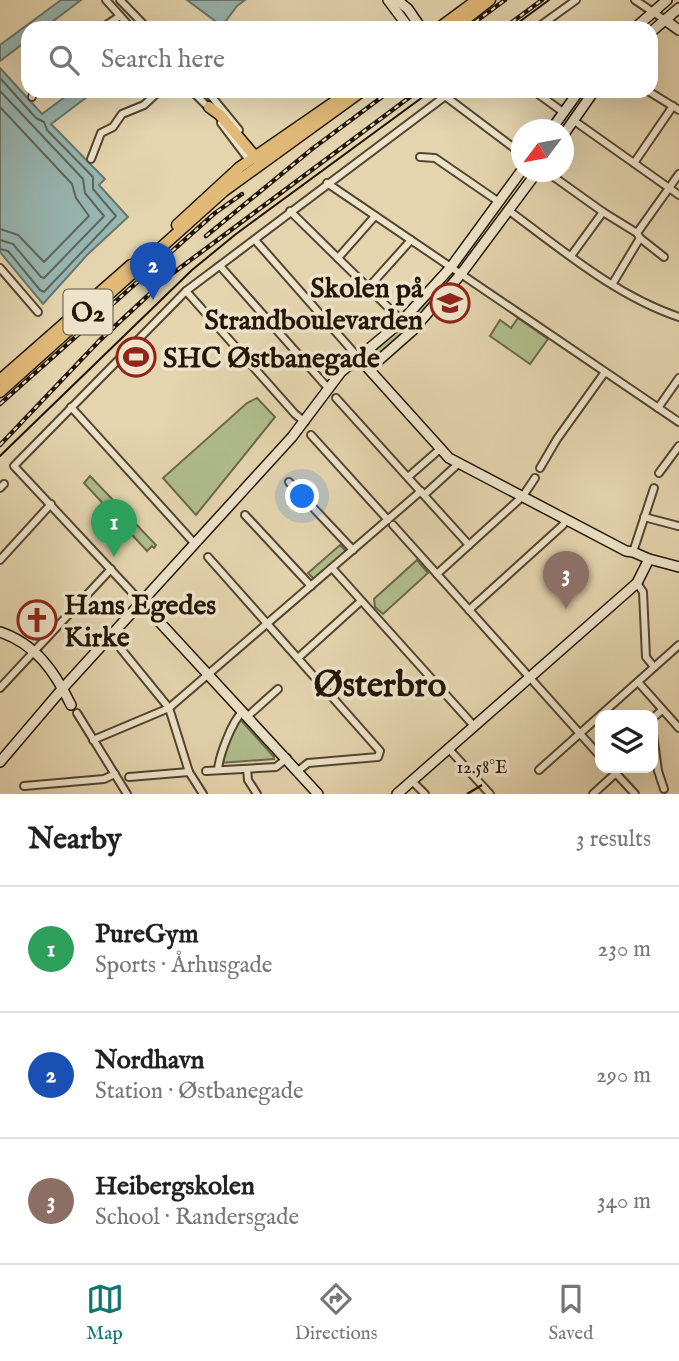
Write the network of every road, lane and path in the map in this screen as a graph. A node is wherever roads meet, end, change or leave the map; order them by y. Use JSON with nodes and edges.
{"nodes":[{"id":1,"x":106,"y":0,"type":"edge"},
{"id":2,"x":120,"y":0,"type":"edge"},
{"id":3,"x":388,"y":0,"type":"edge"},
{"id":4,"x":399,"y":0,"type":"edge"},
{"id":5,"x":477,"y":0,"type":"edge"},
{"id":6,"x":490,"y":0,"type":"edge"},
{"id":7,"x":576,"y":0,"type":"edge"},
{"id":8,"x":635,"y":0,"type":"edge"},
{"id":9,"x":667,"y":0,"type":"edge"},
{"id":10,"x":679,"y":8,"type":"edge"},
{"id":11,"x":652,"y":12,"type":"junction"},
{"id":12,"x":120,"y":16,"type":"junction"},
{"id":13,"x":665,"y":20,"type":"junction"},
{"id":14,"x":112,"y":21,"type":"edge"},
{"id":15,"x":125,"y":21,"type":"edge"},
{"id":16,"x":140,"y":21,"type":"edge"},
{"id":17,"x":404,"y":21,"type":"edge"},
{"id":18,"x":416,"y":21,"type":"edge"},
{"id":19,"x":448,"y":21,"type":"edge"},
{"id":20,"x":463,"y":21,"type":"edge"},
{"id":21,"x":551,"y":21,"type":"edge"},
{"id":22,"x":642,"y":21,"type":"edge"},
{"id":23,"x":658,"y":26,"type":"edge"},
{"id":24,"x":679,"y":30,"type":"edge"},
{"id":25,"x":658,"y":97,"type":"edge"},
{"id":26,"x":152,"y":98,"type":"edge"},
{"id":27,"x":199,"y":98,"type":"edge"},
{"id":28,"x":212,"y":98,"type":"edge"},
{"id":29,"x":340,"y":98,"type":"edge"},
{"id":30,"x":351,"y":98,"type":"edge"},
{"id":31,"x":442,"y":98,"type":"edge"},
{"id":32,"x":455,"y":98,"type":"edge"},
{"id":33,"x":544,"y":98,"type":"edge"},
{"id":34,"x":574,"y":98,"type":"edge"},
{"id":35,"x":589,"y":98,"type":"edge"},
{"id":36,"x":209,"y":107,"type":"joint"},
{"id":37,"x":676,"y":108,"type":"edge"},
{"id":38,"x":564,"y":112,"type":"junction"},
{"id":39,"x":559,"y":119,"type":"edge"},
{"id":40,"x":574,"y":119,"type":"edge"},
{"id":41,"x":574,"y":121,"type":"edge"},
{"id":42,"x":511,"y":145,"type":"edge"},
{"id":43,"x":420,"y":157,"type":"dead end"},
{"id":44,"x":256,"y":158,"type":"junction"},
{"id":45,"x":91,"y":159,"type":"dead end"},
{"id":46,"x":634,"y":163,"type":"junction"},
{"id":47,"x":679,"y":174,"type":"edge"},
{"id":48,"x":513,"y":182,"type":"edge"},
{"id":49,"x":529,"y":182,"type":"edge"},
{"id":50,"x":561,"y":182,"type":"edge"},
{"id":51,"x":327,"y":183,"type":"junction"},
{"id":52,"x":669,"y":188,"type":"junction"},
{"id":53,"x":679,"y":195,"type":"edge"},
{"id":54,"x":499,"y":202,"type":"junction"},
{"id":55,"x":508,"y":209,"type":"junction"},
{"id":56,"x":290,"y":211,"type":"junction"},
{"id":57,"x":603,"y":212,"type":"junction"},
{"id":58,"x":375,"y":215,"type":"junction"},
{"id":59,"x":638,"y":236,"type":"junction"},
{"id":60,"x":255,"y":240,"type":"junction"},
{"id":61,"x":411,"y":240,"type":"junction"},
{"id":62,"x":571,"y":256,"type":"junction"},
{"id":63,"x":664,"y":257,"type":"dead end"},
{"id":64,"x":338,"y":258,"type":"junction"},
{"id":65,"x":220,"y":266,"type":"junction"},
{"id":66,"x":451,"y":267,"type":"junction"},
{"id":67,"x":0,"y":268,"type":"edge"},
{"id":68,"x":461,"y":274,"type":"junction"},
{"id":69,"x":612,"y":283,"type":"junction"},
{"id":70,"x":368,"y":288,"type":"junction"},
{"id":71,"x":186,"y":291,"type":"junction"},
{"id":72,"x":38,"y":312,"type":"dead end"},
{"id":73,"x":678,"y":317,"type":"edge"},
{"id":74,"x":402,"y":321,"type":"junction"},
{"id":75,"x":357,"y":356,"type":"junction"},
{"id":76,"x":369,"y":369,"type":"junction"},
{"id":77,"x":605,"y":372,"type":"junction"},
{"id":78,"x":679,"y":378,"type":"edge"},
{"id":79,"x":0,"y":380,"type":"edge"},
{"id":80,"x":328,"y":388,"type":"junction"},
{"id":81,"x":0,"y":392,"type":"edge"},
{"id":82,"x":337,"y":398,"type":"dead end"},
{"id":83,"x":71,"y":407,"type":"junction"},
{"id":84,"x":657,"y":408,"type":"junction"},
{"id":85,"x":305,"y":422,"type":"junction"},
{"id":86,"x":679,"y":422,"type":"edge"},
{"id":87,"x":311,"y":435,"type":"dead end"},
{"id":88,"x":679,"y":446,"type":"edge"},
{"id":89,"x":440,"y":449,"type":"junction"},
{"id":90,"x":458,"y":464,"type":"junction"},
{"id":91,"x":540,"y":468,"type":"dead end"},
{"id":92,"x":659,"y":473,"type":"dead end"},
{"id":93,"x":408,"y":477,"type":"junction"},
{"id":94,"x":535,"y":478,"type":"dead end"},
{"id":95,"x":289,"y":482,"type":"dead end"},
{"id":96,"x":654,"y":488,"type":"dead end"},
{"id":97,"x":422,"y":493,"type":"junction"},
{"id":98,"x":523,"y":496,"type":"junction"},
{"id":99,"x":51,"y":504,"type":"junction"},
{"id":100,"x":245,"y":514,"type":"dead end"},
{"id":101,"x":644,"y":517,"type":"junction"},
{"id":102,"x":566,"y":519,"type":"junction"},
{"id":103,"x":391,"y":522,"type":"junction"},
{"id":104,"x":678,"y":526,"type":"edge"},
{"id":105,"x":195,"y":544,"type":"junction"},
{"id":106,"x":469,"y":545,"type":"junction"},
{"id":107,"x":353,"y":550,"type":"junction"},
{"id":108,"x":633,"y":552,"type":"junction"},
{"id":109,"x":208,"y":556,"type":"dead end"},
{"id":110,"x":649,"y":559,"type":"junction"},
{"id":111,"x":0,"y":560,"type":"edge"},
{"id":112,"x":332,"y":568,"type":"junction"},
{"id":113,"x":679,"y":568,"type":"edge"},
{"id":114,"x":111,"y":569,"type":"junction"},
{"id":115,"x":437,"y":575,"type":"junction"},
{"id":116,"x":637,"y":583,"type":"junction"},
{"id":117,"x":311,"y":586,"type":"junction"},
{"id":118,"x":361,"y":601,"type":"junction"},
{"id":119,"x":142,"y":603,"type":"junction"},
{"id":120,"x":469,"y":610,"type":"junction"},
{"id":121,"x":267,"y":624,"type":"junction"},
{"id":122,"x":0,"y":632,"type":"edge"},
{"id":123,"x":121,"y":649,"type":"dead end"},
{"id":124,"x":678,"y":649,"type":"edge"},
{"id":125,"x":34,"y":650,"type":"junction"},
{"id":126,"x":298,"y":658,"type":"junction"},
{"id":127,"x":654,"y":667,"type":"junction"},
{"id":128,"x":209,"y":674,"type":"junction"},
{"id":129,"x":529,"y":677,"type":"junction"},
{"id":130,"x":638,"y":682,"type":"junction"},
{"id":131,"x":0,"y":688,"type":"edge"},
{"id":132,"x":63,"y":688,"type":"junction"},
{"id":133,"x":278,"y":690,"type":"dead end"},
{"id":134,"x":169,"y":708,"type":"junction"},
{"id":135,"x":74,"y":709,"type":"joint"},
{"id":136,"x":662,"y":710,"type":"junction"},
{"id":137,"x":245,"y":714,"type":"junction"},
{"id":138,"x":658,"y":714,"type":"edge"},
{"id":139,"x":474,"y":726,"type":"junction"},
{"id":140,"x":679,"y":728,"type":"edge"},
{"id":141,"x":580,"y":733,"type":"junction"},
{"id":142,"x":93,"y":740,"type":"junction"},
{"id":143,"x":448,"y":748,"type":"junction"},
{"id":144,"x":595,"y":750,"type":"edge"},
{"id":145,"x":287,"y":758,"type":"junction"},
{"id":146,"x":0,"y":762,"type":"edge"},
{"id":147,"x":247,"y":769,"type":"junction"},
{"id":148,"x":218,"y":770,"type":"junction"},
{"id":149,"x":539,"y":770,"type":"dead end"},
{"id":150,"x":206,"y":771,"type":"dead end"},
{"id":151,"x":298,"y":771,"type":"junction"},
{"id":152,"x":658,"y":771,"type":"edge"},
{"id":153,"x":189,"y":772,"type":"junction"},
{"id":154,"x":611,"y":773,"type":"edge"},
{"id":155,"x":615,"y":773,"type":"edge"},
{"id":156,"x":115,"y":774,"type":"junction"},
{"id":157,"x":130,"y":777,"type":"dead end"},
{"id":158,"x":412,"y":780,"type":"junction"},
{"id":159,"x":24,"y":786,"type":"dead end"},
{"id":160,"x":664,"y":789,"type":"dead end"},
{"id":161,"x":127,"y":794,"type":"edge"},
{"id":162,"x":203,"y":794,"type":"edge"},
{"id":163,"x":257,"y":794,"type":"edge"},
{"id":164,"x":318,"y":794,"type":"edge"},
{"id":165,"x":397,"y":794,"type":"edge"},
{"id":166,"x":425,"y":794,"type":"edge"},
{"id":167,"x":490,"y":794,"type":"edge"},
{"id":168,"x":593,"y":794,"type":"edge"},
{"id":169,"x":635,"y":794,"type":"edge"}],
"edges":[{"from":1,"to":12,"type":"street"},
{"from":2,"to":16,"type":"street"},
{"from":3,"to":17,"type":"street"},
{"from":4,"to":18,"type":"street"},
{"from":5,"to":19,"type":"main road"},
{"from":6,"to":20,"type":"main road"},
{"from":7,"to":21,"type":"street"},
{"from":8,"to":11,"type":"street"},
{"from":9,"to":11,"type":"street"},
{"from":10,"to":13,"type":"street"},
{"from":11,"to":13,"type":"street"},
{"from":11,"to":22,"type":"street"},
{"from":12,"to":14,"type":"street"},
{"from":12,"to":15,"type":"street"},
{"from":13,"to":23,"type":"street"},
{"from":13,"to":24,"type":"street"},
{"from":25,"to":37,"type":"street"},
{"from":26,"to":45,"type":"street"},
{"from":27,"to":36,"type":"street"},
{"from":28,"to":44,"type":"street"},
{"from":29,"to":44,"type":"main road","number":"O2"},
{"from":30,"to":44,"type":"main road","number":"O2"},
{"from":31,"to":51,"type":"street"},
{"from":32,"to":42,"type":"street"},
{"from":33,"to":38,"type":"street"},
{"from":34,"to":38,"type":"street"},
{"from":35,"to":40,"type":"street"},
{"from":36,"to":44,"type":"main road"},
{"from":37,"to":46,"type":"street"},
{"from":38,"to":39,"type":"street"},
{"from":41,"to":46,"type":"street"},
{"from":43,"to":54,"type":"street"},
{"from":44,"to":79,"type":"main road","number":"O2"},
{"from":44,"to":81,"type":"main road","number":"O2"},
{"from":46,"to":52,"type":"street"},
{"from":47,"to":52,"type":"street"},
{"from":48,"to":54,"type":"street"},
{"from":49,"to":55,"type":"street"},
{"from":50,"to":57,"type":"street"},
{"from":51,"to":56,"type":"street"},
{"from":51,"to":58,"type":"street"},
{"from":52,"to":53,"type":"street"},
{"from":52,"to":59,"type":"street"},
{"from":54,"to":66,"type":"street"},
{"from":55,"to":62,"type":"street"},
{"from":55,"to":68,"type":"street"},
{"from":56,"to":60,"type":"street"},
{"from":56,"to":64,"type":"street"},
{"from":57,"to":59,"type":"street"},
{"from":57,"to":62,"type":"street"},
{"from":58,"to":61,"type":"street"},
{"from":58,"to":64,"type":"street"},
{"from":59,"to":63,"type":"street"},
{"from":59,"to":69,"type":"street"},
{"from":60,"to":65,"type":"street"},
{"from":60,"to":75,"type":"street"},
{"from":61,"to":66,"type":"street"},
{"from":61,"to":70,"type":"street"},
{"from":62,"to":69,"type":"street"},
{"from":64,"to":70,"type":"street"},
{"from":65,"to":71,"type":"street"},
{"from":65,"to":80,"type":"street"},
{"from":66,"to":68,"type":"street"},
{"from":66,"to":74,"type":"street"},
{"from":67,"to":72,"type":"street"},
{"from":68,"to":76,"type":"street"},
{"from":68,"to":77,"type":"street"},
{"from":69,"to":73,"type":"street"},
{"from":70,"to":74,"type":"street"},
{"from":71,"to":83,"type":"street"},
{"from":71,"to":85,"type":"street"},
{"from":74,"to":75,"type":"street"},
{"from":75,"to":76,"type":"street"},
{"from":75,"to":80,"type":"street"},
{"from":76,"to":89,"type":"street"},
{"from":77,"to":84,"type":"street"},
{"from":77,"to":91,"type":"street"},
{"from":78,"to":84,"type":"street"},
{"from":80,"to":85,"type":"street"},
{"from":82,"to":93,"type":"street"},
{"from":83,"to":99,"type":"street"},
{"from":83,"to":105,"type":"street"},
{"from":84,"to":86,"type":"street"},
{"from":85,"to":105,"type":"street"},
{"from":87,"to":103,"type":"street"},
{"from":88,"to":92,"type":"street"},
{"from":89,"to":90,"type":"street"},
{"from":89,"to":93,"type":"street"},
{"from":90,"to":97,"type":"street"},
{"from":90,"to":98,"type":"street"},
{"from":93,"to":97,"type":"street"},
{"from":94,"to":98,"type":"street"},
{"from":95,"to":107,"type":"street"},
{"from":96,"to":101,"type":"street"},
{"from":97,"to":103,"type":"street"},
{"from":97,"to":106,"type":"street"},
{"from":98,"to":102,"type":"street"},
{"from":98,"to":106,"type":"street"},
{"from":99,"to":111,"type":"street"},
{"from":99,"to":114,"type":"street"},
{"from":100,"to":117,"type":"street"},
{"from":101,"to":104,"type":"street"},
{"from":101,"to":108,"type":"street"},
{"from":102,"to":108,"type":"street"},
{"from":102,"to":120,"type":"street"},
{"from":103,"to":107,"type":"street"},
{"from":103,"to":115,"type":"street"},
{"from":105,"to":119,"type":"street"},
{"from":106,"to":115,"type":"street"},
{"from":107,"to":112,"type":"street"},
{"from":108,"to":110,"type":"street"},
{"from":109,"to":121,"type":"street"},
{"from":110,"to":113,"type":"street"},
{"from":110,"to":116,"type":"street"},
{"from":112,"to":117,"type":"street"},
{"from":112,"to":118,"type":"street"},
{"from":114,"to":119,"type":"street"},
{"from":114,"to":125,"type":"street"},
{"from":115,"to":120,"type":"street"},
{"from":116,"to":127,"type":"street"},
{"from":116,"to":129,"type":"street"},
{"from":117,"to":121,"type":"street"},
{"from":118,"to":126,"type":"street"},
{"from":118,"to":139,"type":"street"},
{"from":119,"to":128,"type":"street"},
{"from":119,"to":132,"type":"street"},
{"from":120,"to":129,"type":"street"},
{"from":121,"to":126,"type":"street"},
{"from":121,"to":128,"type":"street"},
{"from":122,"to":125,"type":"street"},
{"from":123,"to":134,"type":"street"},
{"from":124,"to":127,"type":"street"},
{"from":125,"to":131,"type":"street"},
{"from":125,"to":132,"type":"street"},
{"from":126,"to":151,"type":"street"},
{"from":127,"to":130,"type":"street"},
{"from":128,"to":134,"type":"street"},
{"from":128,"to":137,"type":"street"},
{"from":129,"to":139,"type":"street"},
{"from":129,"to":141,"type":"street"},
{"from":130,"to":136,"type":"street"},
{"from":130,"to":141,"type":"street"},
{"from":132,"to":135,"type":"street"},
{"from":132,"to":146,"type":"street"},
{"from":133,"to":137,"type":"street"},
{"from":134,"to":142,"type":"street"},
{"from":134,"to":153,"type":"street"},
{"from":135,"to":142,"type":"street"},
{"from":136,"to":138,"type":"street"},
{"from":136,"to":140,"type":"street"},
{"from":137,"to":145,"type":"street"},
{"from":137,"to":148,"type":"street"},
{"from":139,"to":143,"type":"street"},
{"from":141,"to":144,"type":"street"},
{"from":141,"to":149,"type":"street"},
{"from":142,"to":156,"type":"street"},
{"from":143,"to":158,"type":"street"},
{"from":143,"to":167,"type":"street"},
{"from":145,"to":147,"type":"street"},
{"from":145,"to":151,"type":"street"},
{"from":147,"to":148,"type":"street"},
{"from":147,"to":163,"type":"street"},
{"from":148,"to":150,"type":"street"},
{"from":151,"to":164,"type":"street"},
{"from":152,"to":160,"type":"street"},
{"from":153,"to":157,"type":"street"},
{"from":153,"to":162,"type":"street"},
{"from":154,"to":168,"type":"street"},
{"from":155,"to":169,"type":"street"},
{"from":156,"to":159,"type":"street"},
{"from":156,"to":161,"type":"street"},
{"from":158,"to":165,"type":"street"},
{"from":158,"to":166,"type":"street"}]}
